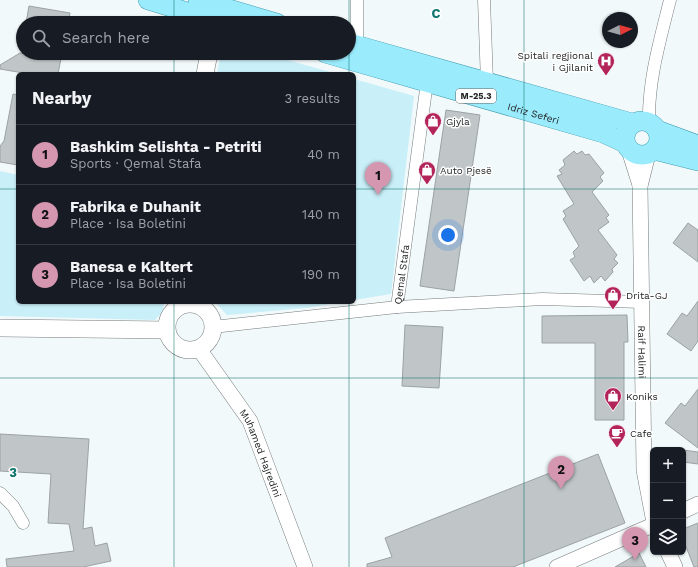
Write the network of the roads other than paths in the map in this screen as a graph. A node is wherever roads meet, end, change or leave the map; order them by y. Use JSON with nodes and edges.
{"nodes":[{"id":1,"x":148,"y":0,"type":"edge"},
{"id":2,"x":198,"y":0,"type":"edge"},
{"id":3,"x":357,"y":0,"type":"edge"},
{"id":4,"x":484,"y":0,"type":"edge"},
{"id":5,"x":670,"y":0,"type":"edge"},
{"id":6,"x":199,"y":16,"type":"edge"},
{"id":7,"x":253,"y":16,"type":"edge"},
{"id":8,"x":356,"y":16,"type":"edge"},
{"id":9,"x":356,"y":45,"type":"edge"},
{"id":10,"x":208,"y":60,"type":"edge"},
{"id":11,"x":350,"y":60,"type":"edge"},
{"id":12,"x":206,"y":72,"type":"edge"},
{"id":13,"x":427,"y":82,"type":"junction"},
{"id":14,"x":487,"y":82,"type":"junction"},
{"id":15,"x":644,"y":124,"type":"junction"},
{"id":16,"x":698,"y":145,"type":"edge"},
{"id":17,"x":627,"y":146,"type":"junction"},
{"id":18,"x":651,"y":152,"type":"junction"},
{"id":19,"x":698,"y":161,"type":"edge"},
{"id":20,"x":640,"y":186,"type":"junction"},
{"id":21,"x":642,"y":302,"type":"junction"},
{"id":22,"x":181,"y":304,"type":"edge"},
{"id":23,"x":397,"y":308,"type":"junction"},
{"id":24,"x":213,"y":327,"type":"junction"},
{"id":25,"x":0,"y":328,"type":"edge"},
{"id":26,"x":167,"y":330,"type":"junction"},
{"id":27,"x":199,"y":349,"type":"junction"},
{"id":28,"x":0,"y":493,"type":"edge"},
{"id":29,"x":650,"y":501,"type":"edge"},
{"id":30,"x":698,"y":504,"type":"edge"},
{"id":31,"x":686,"y":510,"type":"edge"},
{"id":32,"x":23,"y":523,"type":"dead end"},
{"id":33,"x":650,"y":526,"type":"edge"},
{"id":34,"x":669,"y":555,"type":"edge"},
{"id":35,"x":305,"y":567,"type":"edge"},
{"id":36,"x":557,"y":567,"type":"edge"},
{"id":37,"x":675,"y":567,"type":"edge"}],
"edges":[{"from":1,"to":6,"type":"main road"},
{"from":2,"to":7,"type":"main road"},
{"from":3,"to":8,"type":"street"},
{"from":4,"to":14,"type":"street"},
{"from":5,"to":15,"type":"street"},
{"from":9,"to":14,"type":"main road","name":"Idriz Seferi","number":"M-25.3"},
{"from":10,"to":12,"type":"main road"},
{"from":11,"to":13,"type":"main road","name":"Idriz Seferi","number":"M-25.3"},
{"from":13,"to":17,"type":"main road","name":"Idriz Seferi","number":"M-25.3"},
{"from":13,"to":23,"type":"street","name":"Qemal Stafa"},
{"from":14,"to":15,"type":"main road","name":"Idriz Seferi","number":"M-25.3"},
{"from":15,"to":16,"type":"main road","number":"M-25.3"},
{"from":15,"to":17,"type":"main road"},
{"from":15,"to":18,"type":"main road"},
{"from":17,"to":18,"type":"main road","number":"M-25.3"},
{"from":17,"to":20,"type":"street","name":"Raif Halimi"},
{"from":18,"to":19,"type":"main road","number":"M-25.3"},
{"from":18,"to":20,"type":"street","name":"Raif Halimi"},
{"from":20,"to":21,"type":"street","name":"Raif Halimi"},
{"from":21,"to":23,"type":"street"},
{"from":21,"to":29,"type":"street","name":"Raif Halimi"},
{"from":22,"to":24,"type":"main road"},
{"from":22,"to":26,"type":"main road"},
{"from":23,"to":24,"type":"street","name":"Qemal Stafa"},
{"from":24,"to":27,"type":"main road"},
{"from":25,"to":26,"type":"main road"},
{"from":26,"to":27,"type":"main road"},
{"from":27,"to":35,"type":"street","name":"Muhamed Hajredini"},
{"from":28,"to":32,"type":"street"},
{"from":30,"to":31,"type":"street"},
{"from":33,"to":36,"type":"street"},
{"from":34,"to":37,"type":"street"}]}
